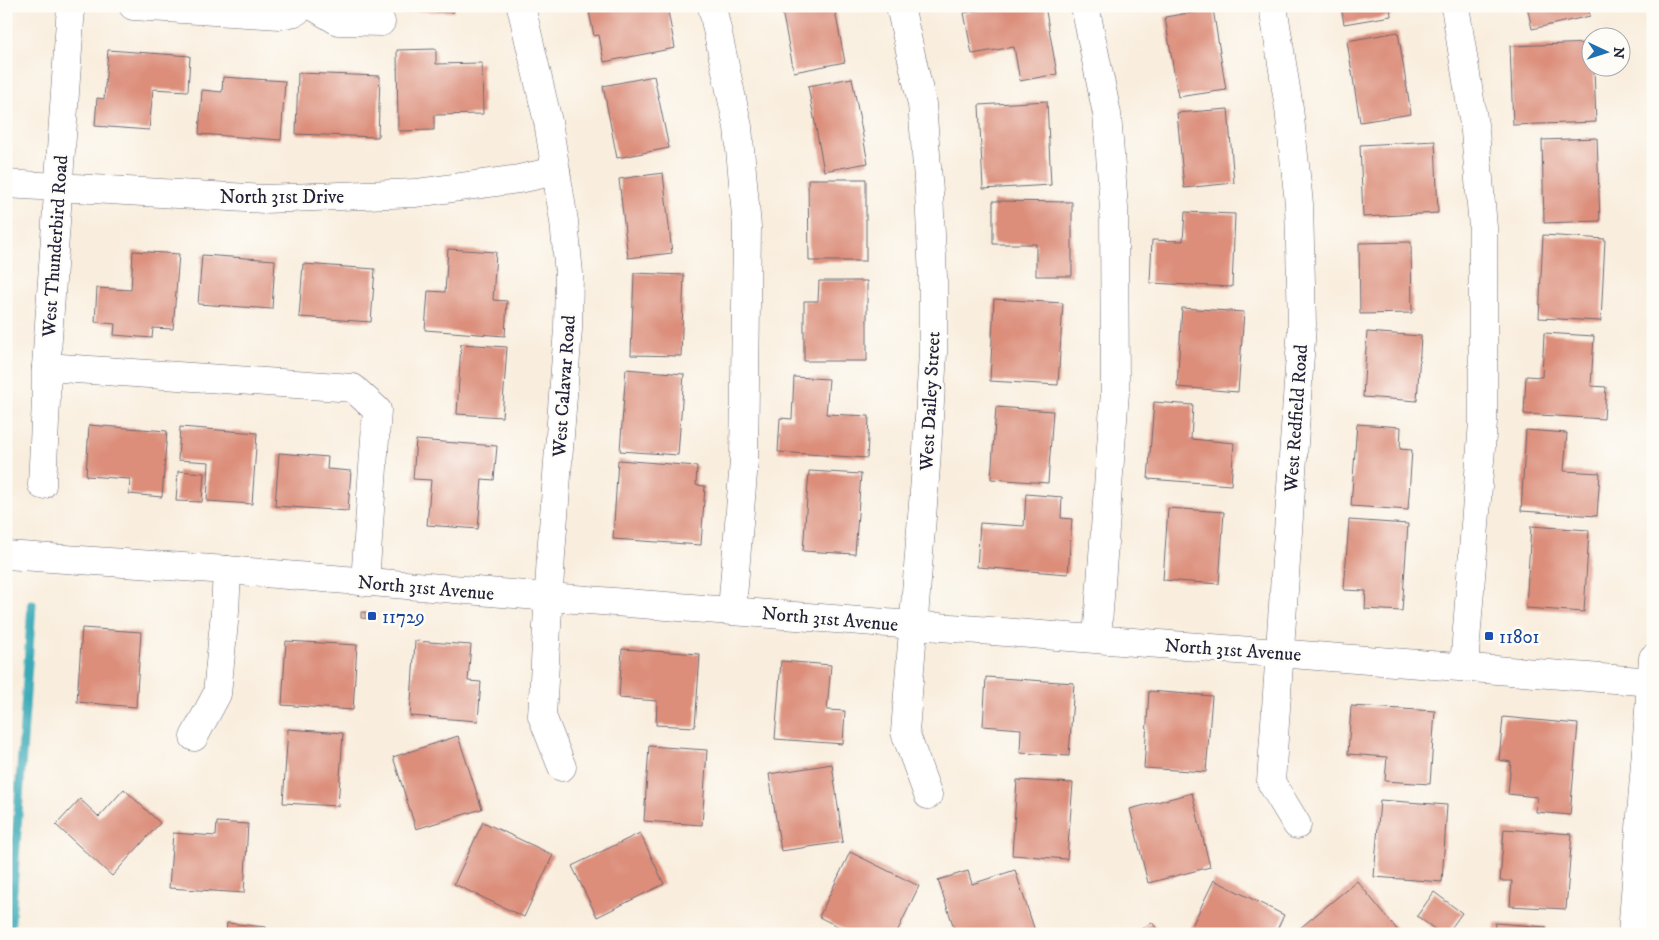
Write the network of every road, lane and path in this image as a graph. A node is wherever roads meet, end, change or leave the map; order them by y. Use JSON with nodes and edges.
{"nodes":[{"id":1,"x":71,"y":6,"type":"edge"},
{"id":2,"x":132,"y":6,"type":"edge"},
{"id":3,"x":304,"y":6,"type":"edge"},
{"id":4,"x":314,"y":6,"type":"edge"},
{"id":5,"x":522,"y":6,"type":"edge"},
{"id":6,"x":712,"y":6,"type":"edge"},
{"id":7,"x":900,"y":6,"type":"edge"},
{"id":8,"x":1084,"y":6,"type":"edge"},
{"id":9,"x":1273,"y":6,"type":"edge"},
{"id":10,"x":1454,"y":6,"type":"edge"},
{"id":11,"x":381,"y":22,"type":"dead end"},
{"id":12,"x":556,"y":172,"type":"junction"},
{"id":13,"x":6,"y":184,"type":"edge"},
{"id":14,"x":58,"y":187,"type":"junction"},
{"id":15,"x":46,"y":367,"type":"junction"},
{"id":16,"x":42,"y":485,"type":"dead end"},
{"id":17,"x":6,"y":555,"type":"edge"},
{"id":18,"x":227,"y":570,"type":"junction"},
{"id":19,"x":365,"y":582,"type":"junction"},
{"id":20,"x":549,"y":597,"type":"junction"},
{"id":21,"x":732,"y":610,"type":"junction"},
{"id":22,"x":913,"y":624,"type":"junction"},
{"id":23,"x":1097,"y":638,"type":"junction"},
{"id":24,"x":1280,"y":652,"type":"junction"},
{"id":25,"x":1464,"y":666,"type":"junction"},
{"id":26,"x":1652,"y":674,"type":"edge"},
{"id":27,"x":194,"y":737,"type":"dead end"},
{"id":28,"x":562,"y":766,"type":"dead end"},
{"id":29,"x":928,"y":795,"type":"dead end"},
{"id":30,"x":1297,"y":824,"type":"dead end"},
{"id":31,"x":1632,"y":934,"type":"edge"}],
"edges":[{"from":1,"to":14,"type":"street","name":"West Thunderbird Road"},
{"from":2,"to":3,"type":"street"},
{"from":4,"to":11,"type":"street"},
{"from":5,"to":12,"type":"street","name":"West Calavar Road"},
{"from":6,"to":21,"type":"street"},
{"from":7,"to":22,"type":"street","name":"West Dailey Street"},
{"from":8,"to":23,"type":"street"},
{"from":9,"to":24,"type":"street","name":"West Redfield Road"},
{"from":10,"to":25,"type":"street"},
{"from":12,"to":14,"type":"street","name":"North 31st Drive"},
{"from":12,"to":20,"type":"street","name":"West Calavar Road"},
{"from":13,"to":14,"type":"street","name":"North 31st Drive"},
{"from":14,"to":15,"type":"street","name":"West Thunderbird Road"},
{"from":15,"to":16,"type":"street","name":"West Thunderbird Road"},
{"from":15,"to":19,"type":"street"},
{"from":17,"to":18,"type":"street","name":"North 31st Avenue"},
{"from":18,"to":19,"type":"street","name":"North 31st Avenue"},
{"from":18,"to":27,"type":"street"},
{"from":19,"to":20,"type":"street","name":"North 31st Avenue"},
{"from":20,"to":21,"type":"street","name":"North 31st Avenue"},
{"from":20,"to":28,"type":"street","name":"West Calavar Road"},
{"from":21,"to":22,"type":"street","name":"North 31st Avenue"},
{"from":22,"to":23,"type":"street","name":"North 31st Avenue"},
{"from":22,"to":29,"type":"street","name":"West Dailey Street"},
{"from":23,"to":24,"type":"street","name":"North 31st Avenue"},
{"from":24,"to":25,"type":"street","name":"North 31st Avenue"},
{"from":24,"to":30,"type":"street","name":"West Redfield Road"},
{"from":25,"to":26,"type":"street","name":"North 31st Avenue"},
{"from":26,"to":31,"type":"street"}]}
